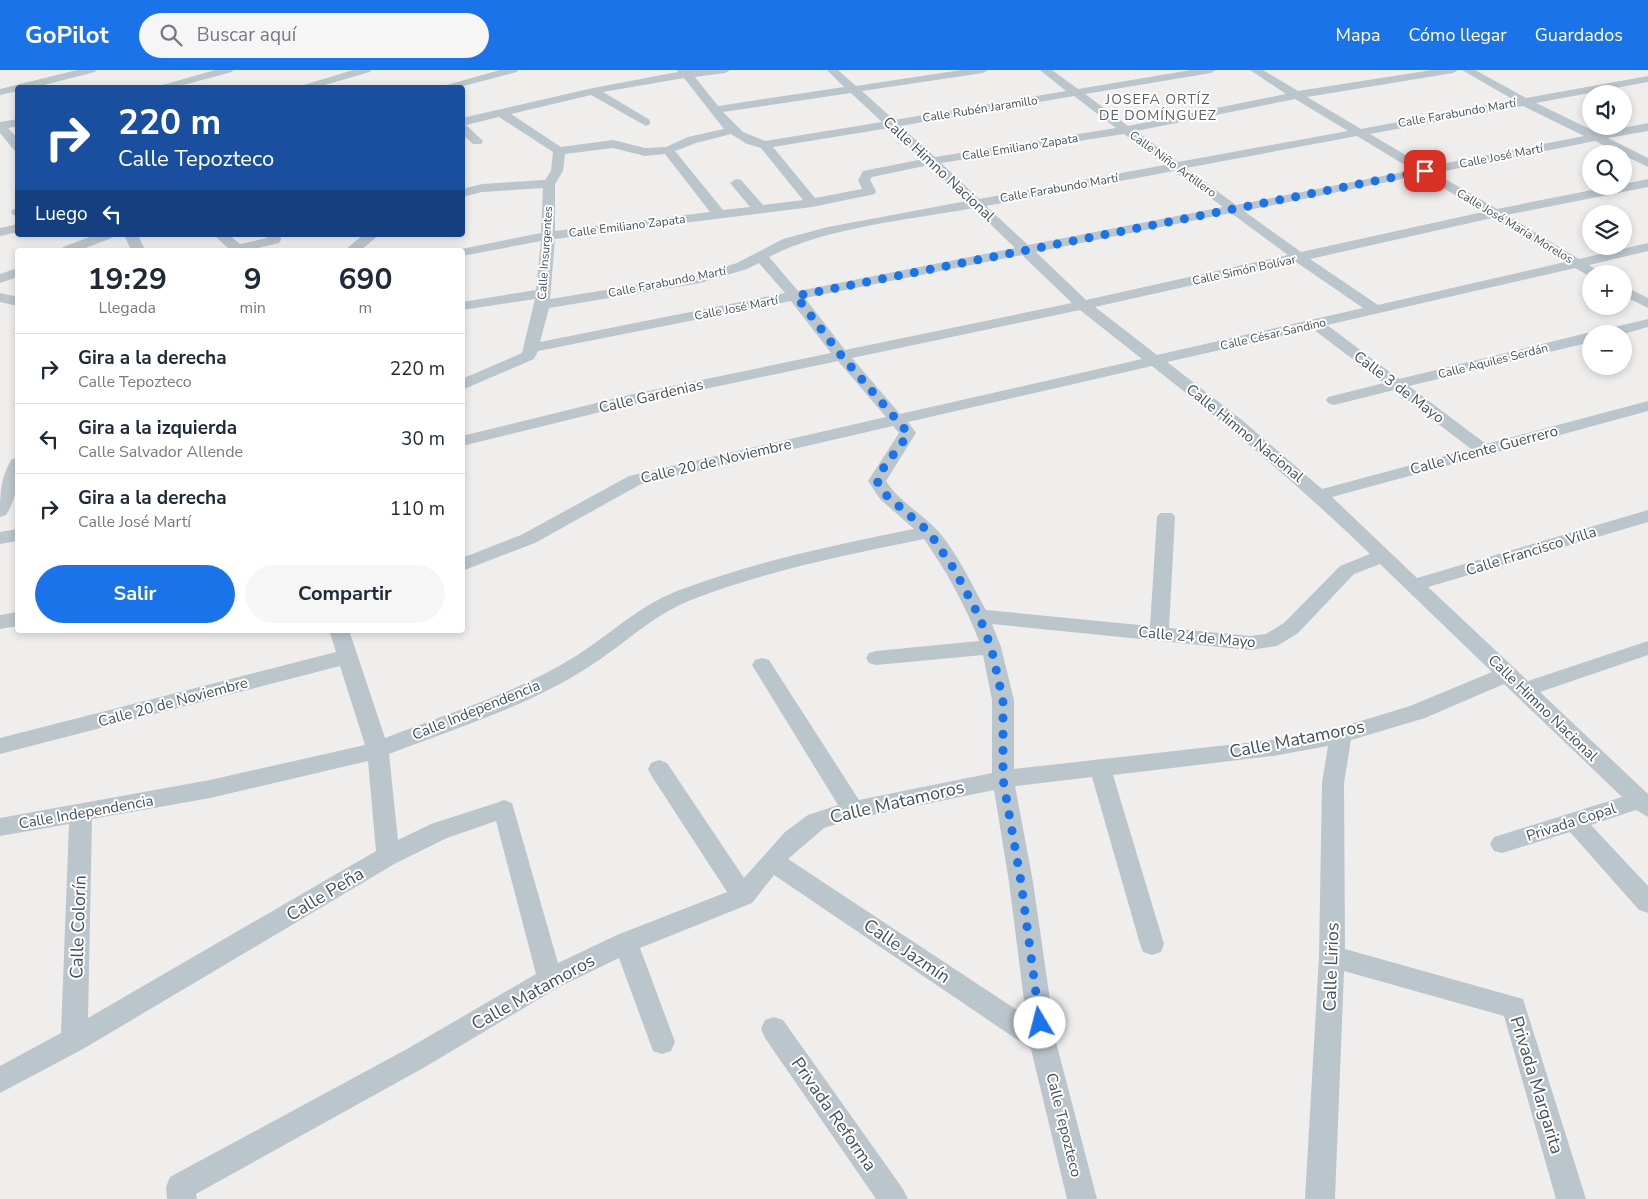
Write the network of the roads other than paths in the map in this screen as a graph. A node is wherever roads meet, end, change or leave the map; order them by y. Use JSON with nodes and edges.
{"nodes":[{"id":1,"x":41,"y":70,"type":"edge"},
{"id":2,"x":91,"y":70,"type":"edge"},
{"id":3,"x":228,"y":70,"type":"edge"},
{"id":4,"x":366,"y":70,"type":"edge"},
{"id":5,"x":513,"y":70,"type":"edge"},
{"id":6,"x":725,"y":70,"type":"edge"},
{"id":7,"x":832,"y":70,"type":"edge"},
{"id":8,"x":983,"y":70,"type":"edge"},
{"id":9,"x":1045,"y":70,"type":"edge"},
{"id":10,"x":1211,"y":70,"type":"edge"},
{"id":11,"x":1255,"y":70,"type":"edge"},
{"id":12,"x":1453,"y":70,"type":"edge"},
{"id":13,"x":1467,"y":70,"type":"edge"},
{"id":14,"x":338,"y":73,"type":"edge"},
{"id":15,"x":685,"y":73,"type":"edge"},
{"id":16,"x":51,"y":79,"type":"junction"},
{"id":17,"x":1648,"y":79,"type":"edge"},
{"id":18,"x":27,"y":85,"type":"edge"},
{"id":19,"x":169,"y":85,"type":"edge"},
{"id":20,"x":307,"y":85,"type":"edge"},
{"id":21,"x":453,"y":85,"type":"edge"},
{"id":22,"x":15,"y":88,"type":"edge"},
{"id":23,"x":853,"y":89,"type":"junction"},
{"id":24,"x":593,"y":91,"type":"junction"},
{"id":25,"x":0,"y":92,"type":"edge"},
{"id":26,"x":1077,"y":94,"type":"junction"},
{"id":27,"x":1296,"y":96,"type":"junction"},
{"id":28,"x":1523,"y":102,"type":"junction"},
{"id":29,"x":715,"y":110,"type":"junction"},
{"id":30,"x":10,"y":111,"type":"edge"},
{"id":31,"x":500,"y":112,"type":"junction"},
{"id":32,"x":465,"y":121,"type":"edge"},
{"id":33,"x":646,"y":122,"type":"dead end"},
{"id":34,"x":890,"y":123,"type":"junction"},
{"id":35,"x":0,"y":126,"type":"edge"},
{"id":36,"x":1648,"y":127,"type":"edge"},
{"id":37,"x":465,"y":130,"type":"edge"},
{"id":38,"x":733,"y":130,"type":"junction"},
{"id":39,"x":1126,"y":130,"type":"junction"},
{"id":40,"x":1358,"y":132,"type":"junction"},
{"id":41,"x":1595,"y":137,"type":"junction"},
{"id":42,"x":477,"y":141,"type":"dead end"},
{"id":43,"x":15,"y":144,"type":"edge"},
{"id":44,"x":766,"y":145,"type":"junction"},
{"id":45,"x":668,"y":150,"type":"junction"},
{"id":46,"x":559,"y":151,"type":"junction"},
{"id":47,"x":932,"y":161,"type":"junction"},
{"id":48,"x":1648,"y":163,"type":"edge"},
{"id":49,"x":1177,"y":167,"type":"junction"},
{"id":50,"x":1425,"y":171,"type":"junction"},
{"id":51,"x":736,"y":183,"type":"dead end"},
{"id":52,"x":1648,"y":183,"type":"edge"},
{"id":53,"x":549,"y":184,"type":"junction"},
{"id":54,"x":465,"y":192,"type":"edge"},
{"id":55,"x":812,"y":203,"type":"junction"},
{"id":56,"x":976,"y":203,"type":"junction"},
{"id":57,"x":759,"y":209,"type":"junction"},
{"id":58,"x":1235,"y":210,"type":"junction"},
{"id":59,"x":719,"y":214,"type":"junction"},
{"id":60,"x":1493,"y":214,"type":"junction"},
{"id":61,"x":15,"y":229,"type":"edge"},
{"id":62,"x":0,"y":232,"type":"edge"},
{"id":63,"x":548,"y":236,"type":"junction"},
{"id":64,"x":102,"y":237,"type":"edge"},
{"id":65,"x":223,"y":237,"type":"edge"},
{"id":66,"x":273,"y":237,"type":"edge"},
{"id":67,"x":369,"y":237,"type":"edge"},
{"id":68,"x":1648,"y":247,"type":"edge"},
{"id":69,"x":73,"y":248,"type":"edge"},
{"id":70,"x":235,"y":248,"type":"edge"},
{"id":71,"x":244,"y":248,"type":"edge"},
{"id":72,"x":355,"y":248,"type":"edge"},
{"id":73,"x":465,"y":251,"type":"edge"},
{"id":74,"x":1027,"y":251,"type":"junction"},
{"id":75,"x":760,"y":256,"type":"junction"},
{"id":76,"x":1300,"y":258,"type":"junction"},
{"id":77,"x":1576,"y":263,"type":"junction"},
{"id":78,"x":1582,"y":266,"type":"edge"},
{"id":79,"x":15,"y":273,"type":"edge"},
{"id":80,"x":0,"y":279,"type":"edge"},
{"id":81,"x":1632,"y":295,"type":"edge"},
{"id":82,"x":796,"y":296,"type":"junction"},
{"id":83,"x":0,"y":297,"type":"edge"},
{"id":84,"x":542,"y":299,"type":"junction"},
{"id":85,"x":15,"y":301,"type":"edge"},
{"id":86,"x":1083,"y":304,"type":"junction"},
{"id":87,"x":1648,"y":304,"type":"edge"},
{"id":88,"x":465,"y":306,"type":"edge"},
{"id":89,"x":1376,"y":310,"type":"junction"},
{"id":90,"x":1648,"y":323,"type":"edge"},
{"id":91,"x":1316,"y":324,"type":"junction"},
{"id":92,"x":1632,"y":327,"type":"edge"},
{"id":93,"x":1582,"y":339,"type":"edge"},
{"id":94,"x":530,"y":352,"type":"junction"},
{"id":95,"x":840,"y":354,"type":"junction"},
{"id":96,"x":1154,"y":361,"type":"junction"},
{"id":97,"x":465,"y":384,"type":"edge"},
{"id":98,"x":1395,"y":385,"type":"junction"},
{"id":99,"x":1334,"y":400,"type":"dead end"},
{"id":100,"x":1648,"y":406,"type":"edge"},
{"id":101,"x":897,"y":419,"type":"junction"},
{"id":102,"x":465,"y":440,"type":"edge"},
{"id":103,"x":1483,"y":450,"type":"junction"},
{"id":104,"x":15,"y":471,"type":"edge"},
{"id":105,"x":1319,"y":495,"type":"junction"},
{"id":106,"x":0,"y":511,"type":"edge"},
{"id":107,"x":1648,"y":516,"type":"edge"},
{"id":108,"x":1166,"y":517,"type":"dead end"},
{"id":109,"x":929,"y":532,"type":"junction"},
{"id":110,"x":15,"y":536,"type":"edge"},
{"id":111,"x":0,"y":538,"type":"edge"},
{"id":112,"x":1384,"y":556,"type":"junction"},
{"id":113,"x":465,"y":564,"type":"edge"},
{"id":114,"x":1414,"y":585,"type":"junction"},
{"id":115,"x":979,"y":616,"type":"junction"},
{"id":116,"x":15,"y":620,"type":"edge"},
{"id":117,"x":0,"y":622,"type":"edge"},
{"id":118,"x":340,"y":633,"type":"edge"},
{"id":119,"x":1159,"y":634,"type":"junction"},
{"id":120,"x":991,"y":647,"type":"junction"},
{"id":121,"x":1648,"y":648,"type":"edge"},
{"id":122,"x":346,"y":657,"type":"junction"},
{"id":123,"x":876,"y":658,"type":"dead end"},
{"id":124,"x":762,"y":665,"type":"dead end"},
{"id":125,"x":1507,"y":674,"type":"junction"},
{"id":126,"x":1524,"y":690,"type":"junction"},
{"id":127,"x":1340,"y":735,"type":"junction"},
{"id":128,"x":0,"y":746,"type":"edge"},
{"id":129,"x":378,"y":750,"type":"junction"},
{"id":130,"x":1100,"y":768,"type":"junction"},
{"id":131,"x":659,"y":769,"type":"dead end"},
{"id":132,"x":1003,"y":779,"type":"junction"},
{"id":133,"x":1644,"y":804,"type":"edge"},
{"id":134,"x":853,"y":810,"type":"junction"},
{"id":135,"x":82,"y":813,"type":"junction"},
{"id":136,"x":1574,"y":821,"type":"junction"},
{"id":137,"x":0,"y":827,"type":"edge"},
{"id":138,"x":1502,"y":844,"type":"dead end"},
{"id":139,"x":388,"y":856,"type":"junction"},
{"id":140,"x":772,"y":860,"type":"junction"},
{"id":141,"x":743,"y":896,"type":"junction"},
{"id":142,"x":1648,"y":903,"type":"edge"},
{"id":143,"x":626,"y":943,"type":"junction"},
{"id":144,"x":1152,"y":944,"type":"dead end"},
{"id":145,"x":1332,"y":957,"type":"junction"},
{"id":146,"x":550,"y":979,"type":"junction"},
{"id":147,"x":774,"y":1030,"type":"dead end"},
{"id":148,"x":74,"y":1040,"type":"junction"},
{"id":149,"x":662,"y":1042,"type":"dead end"},
{"id":150,"x":1043,"y":1042,"type":"junction"},
{"id":151,"x":0,"y":1080,"type":"edge"},
{"id":152,"x":182,"y":1199,"type":"edge"},
{"id":153,"x":893,"y":1199,"type":"edge"},
{"id":154,"x":1082,"y":1199,"type":"edge"},
{"id":155,"x":1320,"y":1199,"type":"edge"},
{"id":156,"x":1572,"y":1199,"type":"edge"}],
"edges":[{"from":1,"to":16,"type":"street"},
{"from":2,"to":16,"type":"street"},
{"from":3,"to":19,"type":"street"},
{"from":4,"to":14,"type":"street"},
{"from":5,"to":21,"type":"street"},
{"from":6,"to":15,"type":"street"},
{"from":7,"to":23,"type":"street","name":"Calle Himno Nacional"},
{"from":8,"to":23,"type":"street"},
{"from":9,"to":26,"type":"street","name":"Calle Niño Artillero"},
{"from":10,"to":26,"type":"street","name":"Calle Rubén Jaramillo"},
{"from":11,"to":27,"type":"street","name":"Calle José María Morelos"},
{"from":12,"to":27,"type":"street","name":"Calle Emiliano Zapata"},
{"from":13,"to":28,"type":"street"},
{"from":14,"to":20,"type":"street"},
{"from":15,"to":24,"type":"street"},
{"from":15,"to":29,"type":"street"},
{"from":16,"to":18,"type":"street"},
{"from":17,"to":28,"type":"street","name":"Calle Farabundo Martí"},
{"from":22,"to":25,"type":"street"},
{"from":23,"to":29,"type":"street"},
{"from":23,"to":34,"type":"street","name":"Calle Himno Nacional"},
{"from":24,"to":31,"type":"street"},
{"from":24,"to":33,"type":"street"},
{"from":26,"to":34,"type":"street","name":"Calle Rubén Jaramillo"},
{"from":26,"to":39,"type":"street","name":"Calle Niño Artillero"},
{"from":27,"to":39,"type":"street","name":"Calle Emiliano Zapata"},
{"from":27,"to":40,"type":"street","name":"Calle José María Morelos"},
{"from":28,"to":40,"type":"street","name":"Calle Farabundo Martí"},
{"from":28,"to":41,"type":"street"},
{"from":29,"to":38,"type":"street"},
{"from":30,"to":35,"type":"street"},
{"from":31,"to":32,"type":"street"},
{"from":31,"to":46,"type":"street"},
{"from":34,"to":44,"type":"street","name":"Calle Rubén Jaramillo"},
{"from":34,"to":47,"type":"street","name":"Calle Himno Nacional"},
{"from":35,"to":43,"type":"street"},
{"from":36,"to":41,"type":"street","name":"Calle José Martí"},
{"from":37,"to":42,"type":"street"},
{"from":38,"to":44,"type":"street","name":"Calle Rubén Jaramillo"},
{"from":38,"to":45,"type":"street"},
{"from":39,"to":47,"type":"street","name":"Calle Emiliano Zapata"},
{"from":39,"to":49,"type":"street","name":"Calle Niño Artillero"},
{"from":40,"to":49,"type":"street","name":"Calle Farabundo Martí"},
{"from":40,"to":50,"type":"street","name":"Calle José María Morelos"},
{"from":41,"to":48,"type":"street"},
{"from":41,"to":50,"type":"street","name":"Calle José Martí"},
{"from":44,"to":55,"type":"street"},
{"from":45,"to":46,"type":"street"},
{"from":45,"to":59,"type":"street"},
{"from":46,"to":53,"type":"street","name":"Calle Insurgentes"},
{"from":47,"to":55,"type":"street","name":"Calle Emiliano Zapata"},
{"from":47,"to":56,"type":"street","name":"Calle Himno Nacional"},
{"from":49,"to":56,"type":"street","name":"Calle Farabundo Martí"},
{"from":49,"to":58,"type":"street","name":"Calle Niño Artillero"},
{"from":50,"to":58,"type":"street","name":"Calle José Martí"},
{"from":50,"to":60,"type":"street","name":"Calle José María Morelos"},
{"from":51,"to":57,"type":"street"},
{"from":52,"to":60,"type":"street","name":"Calle Simón Bolívar"},
{"from":53,"to":54,"type":"street"},
{"from":53,"to":63,"type":"street","name":"Calle Insurgentes"},
{"from":55,"to":57,"type":"street","name":"Calle Emiliano Zapata"},
{"from":56,"to":74,"type":"street","name":"Calle Himno Nacional"},
{"from":56,"to":75,"type":"street","name":"Calle Farabundo Martí"},
{"from":57,"to":59,"type":"street","name":"Calle Emiliano Zapata"},
{"from":58,"to":74,"type":"street","name":"Calle José Martí"},
{"from":58,"to":76,"type":"street","name":"Calle Niño Artillero"},
{"from":59,"to":63,"type":"street","name":"Calle Emiliano Zapata"},
{"from":60,"to":76,"type":"street","name":"Calle Simón Bolívar"},
{"from":60,"to":77,"type":"street","name":"Calle José María Morelos"},
{"from":61,"to":62,"type":"street"},
{"from":63,"to":73,"type":"street","name":"Calle Emiliano Zapata"},
{"from":63,"to":84,"type":"street","name":"Calle Insurgentes"},
{"from":64,"to":69,"type":"street"},
{"from":65,"to":70,"type":"street"},
{"from":66,"to":71,"type":"street"},
{"from":67,"to":72,"type":"street"},
{"from":68,"to":77,"type":"street","name":"Calle César Sandino"},
{"from":74,"to":82,"type":"street","name":"Calle José Martí"},
{"from":74,"to":86,"type":"street","name":"Calle Himno Nacional"},
{"from":75,"to":82,"type":"street"},
{"from":75,"to":84,"type":"street","name":"Calle Farabundo Martí"},
{"from":76,"to":86,"type":"street","name":"Calle Simón Bolívar"},
{"from":76,"to":89,"type":"street","name":"Calle Niño Artillero"},
{"from":77,"to":78,"type":"street","name":"Calle José María Morelos"},
{"from":77,"to":89,"type":"street","name":"Calle César Sandino"},
{"from":79,"to":80,"type":"street"},
{"from":81,"to":87,"type":"street"},
{"from":82,"to":94,"type":"street","name":"Calle José Martí"},
{"from":82,"to":95,"type":"street"},
{"from":83,"to":85,"type":"street"},
{"from":84,"to":88,"type":"street","name":"Calle Farabundo Martí"},
{"from":84,"to":94,"type":"street","name":"Calle Insurgentes"},
{"from":86,"to":95,"type":"street","name":"Calle Simón Bolívar"},
{"from":86,"to":96,"type":"street","name":"Calle Himno Nacional"},
{"from":89,"to":91,"type":"street","name":"Calle César Sandino"},
{"from":90,"to":92,"type":"street"},
{"from":91,"to":96,"type":"street","name":"Calle César Sandino"},
{"from":91,"to":98,"type":"street","name":"Calle 3 de Mayo"},
{"from":93,"to":98,"type":"street","name":"Calle Aquiles Serdán"},
{"from":94,"to":97,"type":"street","name":"Calle José Martí"},
{"from":95,"to":101,"type":"street"},
{"from":95,"to":102,"type":"street","name":"Calle Gardenias"},
{"from":96,"to":101,"type":"street","name":"Calle César Sandino"},
{"from":96,"to":105,"type":"street","name":"Calle Himno Nacional"},
{"from":98,"to":99,"type":"street","name":"Calle Aquiles Serdán"},
{"from":98,"to":103,"type":"street","name":"Calle 3 de Mayo"},
{"from":100,"to":103,"type":"street","name":"Calle Vicente Guerrero"},
{"from":101,"to":109,"type":"street","name":"Calle Tepozteco"},
{"from":101,"to":113,"type":"street","name":"Calle 20 de Noviembre"},
{"from":103,"to":105,"type":"street","name":"Calle Vicente Guerrero"},
{"from":104,"to":106,"type":"street"},
{"from":105,"to":112,"type":"street","name":"Calle Himno Nacional"},
{"from":107,"to":114,"type":"street","name":"Calle Francisco Villa"},
{"from":108,"to":119,"type":"street"},
{"from":109,"to":115,"type":"street","name":"Calle Tepozteco"},
{"from":109,"to":129,"type":"street","name":"Calle Independencia"},
{"from":110,"to":111,"type":"street"},
{"from":112,"to":114,"type":"street","name":"Calle Himno Nacional"},
{"from":112,"to":119,"type":"street","name":"Calle 24 de Mayo"},
{"from":114,"to":125,"type":"street","name":"Calle Himno Nacional"},
{"from":115,"to":119,"type":"street","name":"Calle 24 de Mayo"},
{"from":115,"to":120,"type":"street","name":"Calle Tepozteco"},
{"from":116,"to":117,"type":"street"},
{"from":118,"to":122,"type":"street"},
{"from":120,"to":123,"type":"street"},
{"from":120,"to":132,"type":"street","name":"Calle Tepozteco"},
{"from":121,"to":126,"type":"street"},
{"from":122,"to":128,"type":"street","name":"Calle 20 de Noviembre"},
{"from":122,"to":129,"type":"street"},
{"from":124,"to":134,"type":"street"},
{"from":125,"to":126,"type":"street","name":"Calle Himno Nacional"},
{"from":125,"to":127,"type":"street","name":"Calle Matamoros"},
{"from":126,"to":133,"type":"street","name":"Calle Himno Nacional"},
{"from":127,"to":130,"type":"street","name":"Calle Matamoros"},
{"from":127,"to":145,"type":"street","name":"Calle Lirios"},
{"from":129,"to":135,"type":"street","name":"Calle Independencia"},
{"from":129,"to":139,"type":"street"},
{"from":130,"to":132,"type":"street","name":"Calle Matamoros"},
{"from":130,"to":144,"type":"street"},
{"from":131,"to":141,"type":"street"},
{"from":132,"to":134,"type":"street","name":"Calle Matamoros"},
{"from":132,"to":150,"type":"street","name":"Calle Tepozteco"},
{"from":133,"to":136,"type":"street","name":"Privada Copal"},
{"from":134,"to":140,"type":"street","name":"Calle Matamoros"},
{"from":135,"to":137,"type":"street","name":"Calle Independencia"},
{"from":135,"to":148,"type":"street","name":"Calle Colorín"},
{"from":136,"to":138,"type":"street","name":"Privada Copal"},
{"from":136,"to":142,"type":"street"},
{"from":139,"to":146,"type":"street","name":"Calle Peña"},
{"from":139,"to":148,"type":"street","name":"Calle Peña"},
{"from":140,"to":141,"type":"street","name":"Calle Matamoros"},
{"from":140,"to":150,"type":"street","name":"Calle Jazmín"},
{"from":141,"to":143,"type":"street","name":"Calle Matamoros"},
{"from":143,"to":146,"type":"street","name":"Calle Matamoros"},
{"from":143,"to":149,"type":"street"},
{"from":145,"to":155,"type":"street","name":"Calle Lirios"},
{"from":145,"to":156,"type":"street","name":"Privada Margarita"},
{"from":146,"to":152,"type":"street","name":"Calle Matamoros"},
{"from":147,"to":153,"type":"street","name":"Privada Reforma"},
{"from":148,"to":151,"type":"street","name":"Calle Peña"},
{"from":150,"to":154,"type":"street","name":"Calle Tepozteco"}]}
